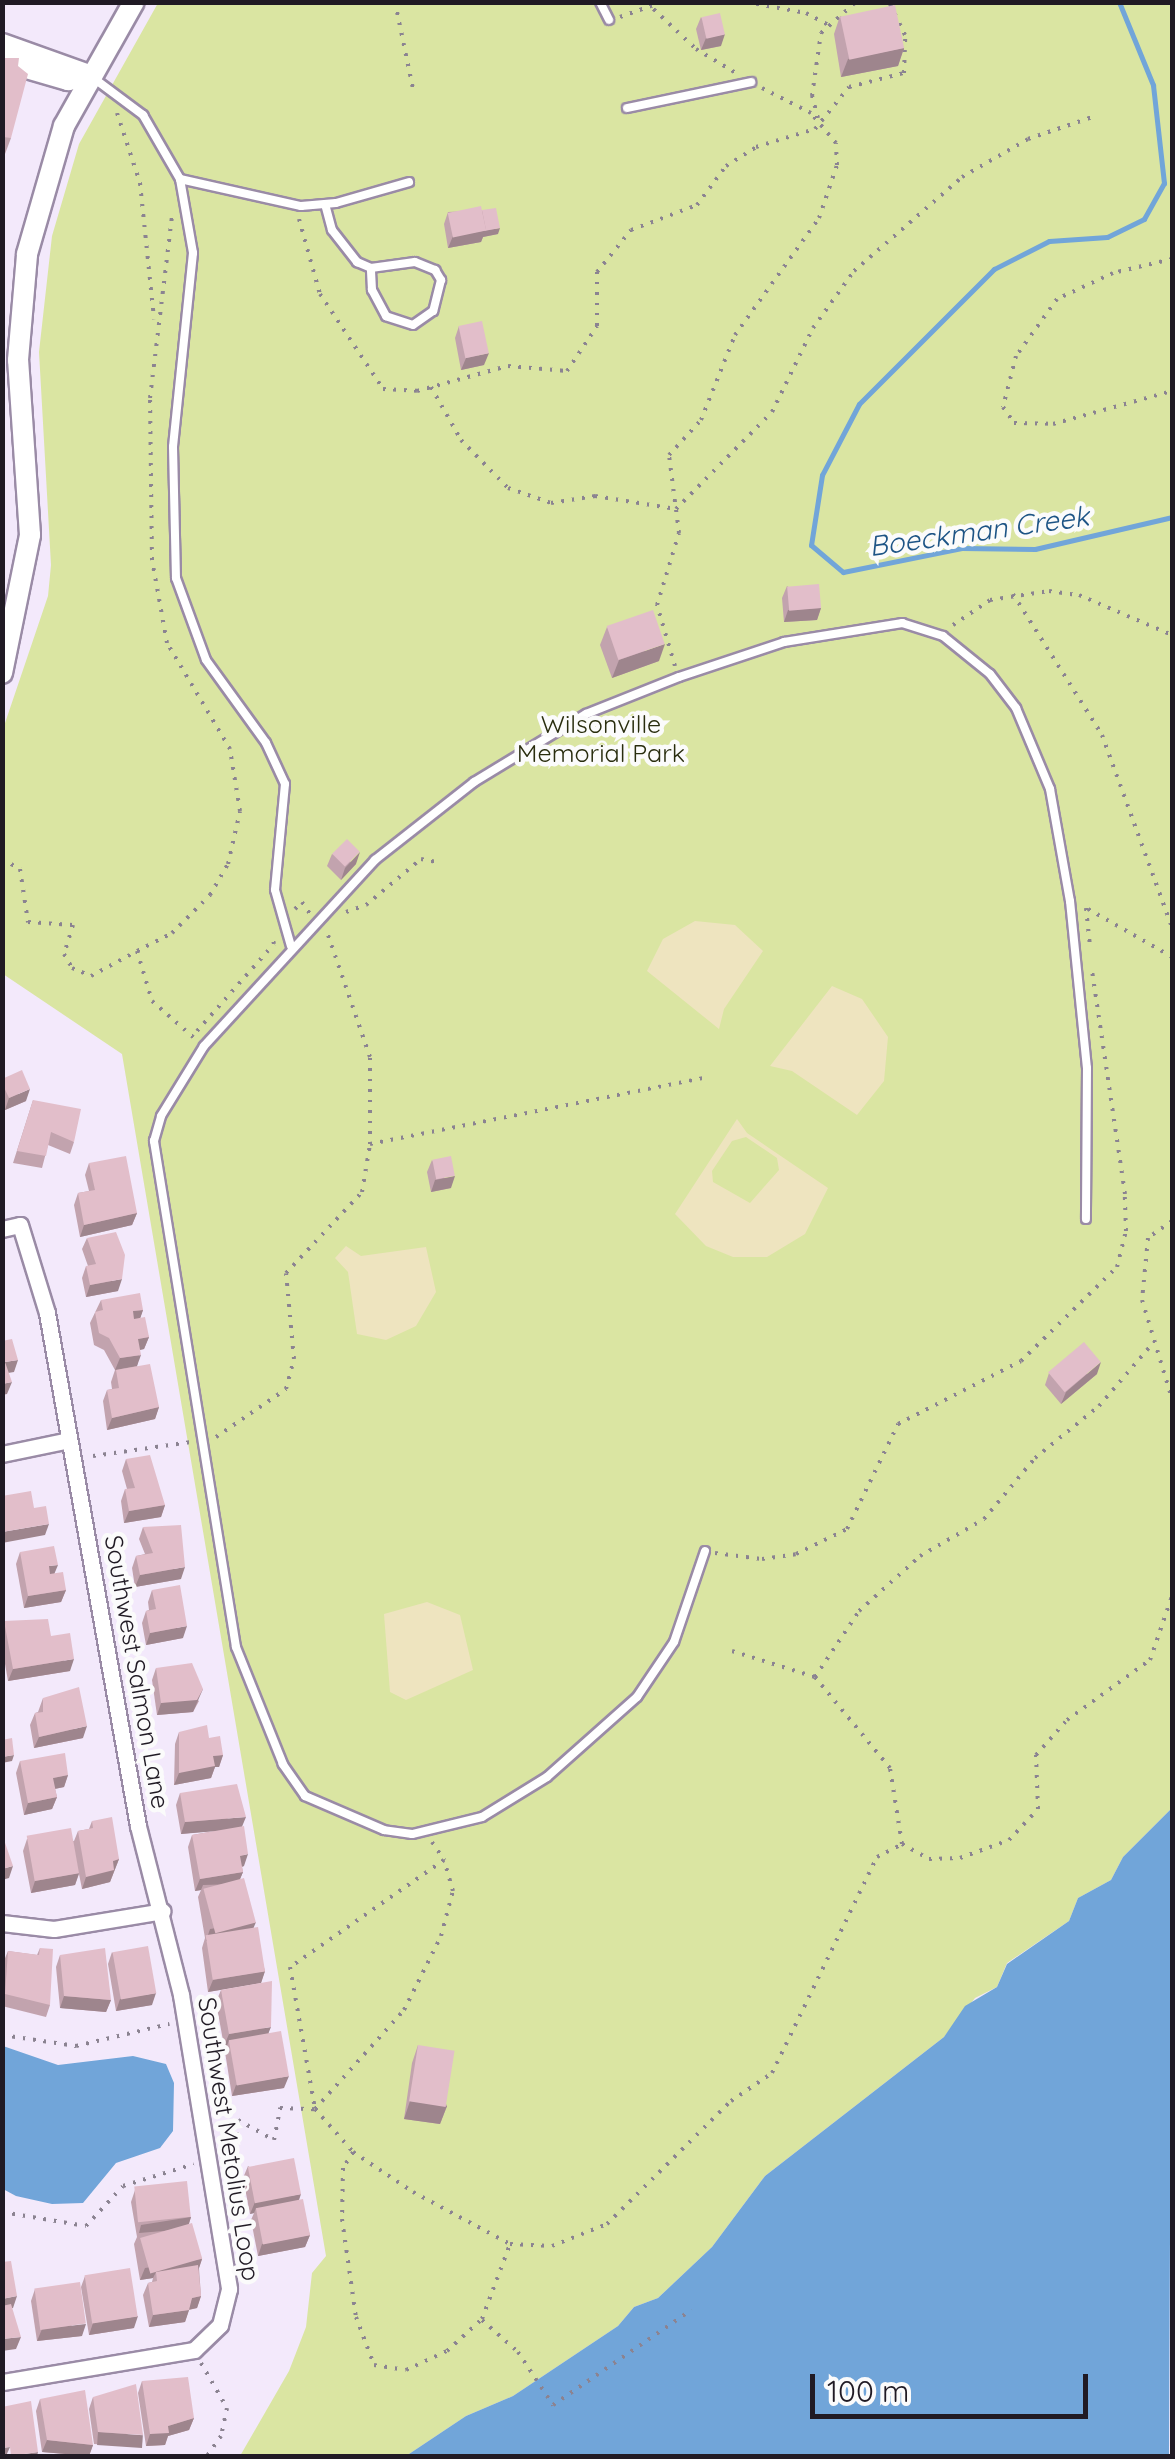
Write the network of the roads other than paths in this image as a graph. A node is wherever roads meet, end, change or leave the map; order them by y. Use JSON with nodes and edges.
{"nodes":[{"id":1,"x":134,"y":2,"type":"edge"},
{"id":2,"x":600,"y":2,"type":"edge"},
{"id":3,"x":609,"y":20,"type":"dead end"},
{"id":4,"x":2,"y":44,"type":"edge"},
{"id":5,"x":2,"y":61,"type":"edge"},
{"id":6,"x":89,"y":76,"type":"junction"},
{"id":7,"x":750,"y":82,"type":"road end"},
{"id":8,"x":627,"y":108,"type":"dead end"},
{"id":9,"x":180,"y":179,"type":"junction"},
{"id":10,"x":409,"y":182,"type":"dead end"},
{"id":11,"x":325,"y":204,"type":"junction"},
{"id":12,"x":371,"y":268,"type":"junction"},
{"id":13,"x":2,"y":674,"type":"edge"},
{"id":14,"x":291,"y":946,"type":"junction"},
{"id":15,"x":1086,"y":1219,"type":"dead end"},
{"id":16,"x":2,"y":1229,"type":"edge"},
{"id":17,"x":70,"y":1440,"type":"junction"},
{"id":18,"x":2,"y":1454,"type":"edge"},
{"id":19,"x":705,"y":1551,"type":"road end"},
{"id":20,"x":163,"y":1910,"type":"junction"},
{"id":21,"x":2,"y":1923,"type":"edge"},
{"id":22,"x":2,"y":2382,"type":"edge"}],
"edges":[{"from":1,"to":6,"type":"street"},
{"from":2,"to":3,"type":"lane"},
{"from":4,"to":6,"type":"street"},
{"from":5,"to":6,"type":"street"},
{"from":6,"to":9,"type":"lane"},
{"from":6,"to":13,"type":"street"},
{"from":7,"to":8,"type":"lane"},
{"from":9,"to":11,"type":"lane"},
{"from":9,"to":14,"type":"lane"},
{"from":10,"to":11,"type":"lane"},
{"from":11,"to":12,"type":"lane"},
{"from":12,"to":12,"type":"lane"},
{"from":14,"to":15,"type":"lane"},
{"from":14,"to":19,"type":"lane"},
{"from":16,"to":17,"type":"street","name":"Southwest Salmon Lane"},
{"from":17,"to":18,"type":"street"},
{"from":17,"to":20,"type":"street","name":"Southwest Salmon Lane"},
{"from":20,"to":21,"type":"street"},
{"from":20,"to":22,"type":"street","name":"Southwest Metolius Loop"}]}
